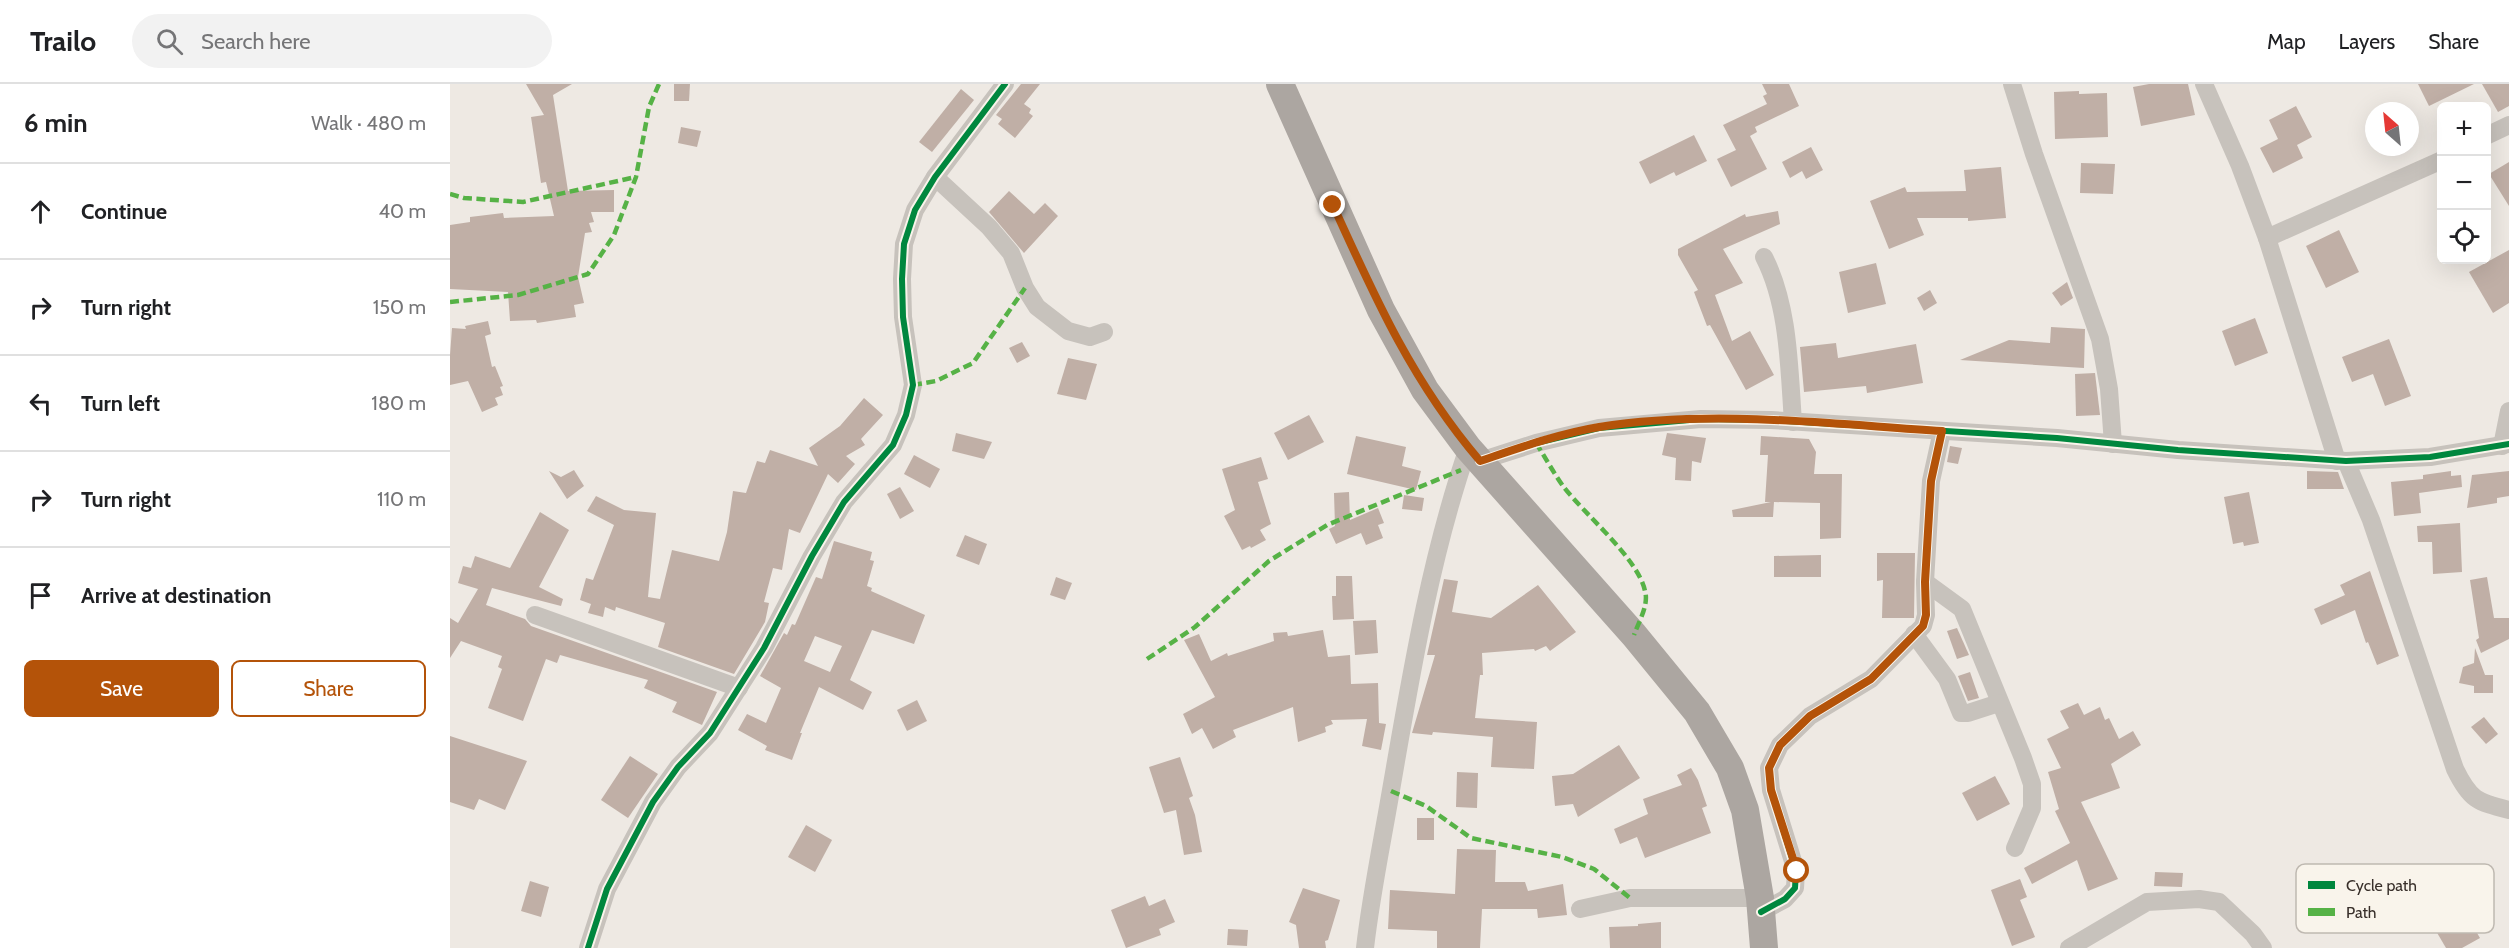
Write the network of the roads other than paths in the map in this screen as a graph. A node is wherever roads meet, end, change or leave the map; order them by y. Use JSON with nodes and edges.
{"nodes":[{"id":1,"x":1005,"y":84,"type":"edge"},
{"id":2,"x":1280,"y":84,"type":"edge"},
{"id":3,"x":2012,"y":84,"type":"edge"},
{"id":4,"x":2204,"y":84,"type":"edge"},
{"id":5,"x":2509,"y":124,"type":"edge"},
{"id":6,"x":2491,"y":134,"type":"edge"},
{"id":7,"x":2437,"y":162,"type":"edge"},
{"id":8,"x":935,"y":177,"type":"junction"},
{"id":9,"x":2267,"y":238,"type":"junction"},
{"id":10,"x":1764,"y":256,"type":"dead end"},
{"id":11,"x":1104,"y":332,"type":"dead end"},
{"id":12,"x":2509,"y":411,"type":"edge"},
{"id":13,"x":1793,"y":422,"type":"junction"},
{"id":14,"x":1942,"y":431,"type":"junction"},
{"id":15,"x":2113,"y":444,"type":"junction"},
{"id":16,"x":2506,"y":445,"type":"edge"},
{"id":17,"x":1474,"y":455,"type":"junction"},
{"id":18,"x":2341,"y":461,"type":"junction"},
{"id":19,"x":1925,"y":582,"type":"junction"},
{"id":20,"x":535,"y":615,"type":"dead end"},
{"id":21,"x":1914,"y":634,"type":"junction"},
{"id":22,"x":739,"y":688,"type":"junction"},
{"id":23,"x":1999,"y":703,"type":"junction"},
{"id":24,"x":2509,"y":810,"type":"edge"},
{"id":25,"x":2015,"y":848,"type":"dead end"},
{"id":26,"x":1761,"y":905,"type":"junction"},
{"id":27,"x":1580,"y":909,"type":"dead end"},
{"id":28,"x":588,"y":948,"type":"edge"},
{"id":29,"x":1365,"y":948,"type":"edge"},
{"id":30,"x":1764,"y":948,"type":"edge"},
{"id":31,"x":2069,"y":948,"type":"edge"},
{"id":32,"x":2263,"y":948,"type":"edge"}],
"edges":[{"from":1,"to":8,"type":"street"},
{"from":2,"to":17,"type":"main road"},
{"from":3,"to":15,"type":"street"},
{"from":4,"to":9,"type":"street"},
{"from":5,"to":6,"type":"street"},
{"from":7,"to":9,"type":"street"},
{"from":8,"to":11,"type":"street"},
{"from":8,"to":22,"type":"street"},
{"from":9,"to":18,"type":"street"},
{"from":10,"to":13,"type":"street"},
{"from":12,"to":16,"type":"street"},
{"from":13,"to":14,"type":"street"},
{"from":13,"to":17,"type":"street"},
{"from":14,"to":15,"type":"street"},
{"from":14,"to":19,"type":"street"},
{"from":15,"to":18,"type":"street"},
{"from":16,"to":18,"type":"street"},
{"from":17,"to":26,"type":"main road"},
{"from":17,"to":29,"type":"street"},
{"from":18,"to":24,"type":"street"},
{"from":19,"to":21,"type":"street"},
{"from":19,"to":23,"type":"street"},
{"from":20,"to":22,"type":"street"},
{"from":21,"to":23,"type":"street"},
{"from":21,"to":26,"type":"street"},
{"from":22,"to":28,"type":"street"},
{"from":23,"to":25,"type":"street"},
{"from":26,"to":27,"type":"street"},
{"from":26,"to":30,"type":"main road"},
{"from":31,"to":32,"type":"street"}]}
